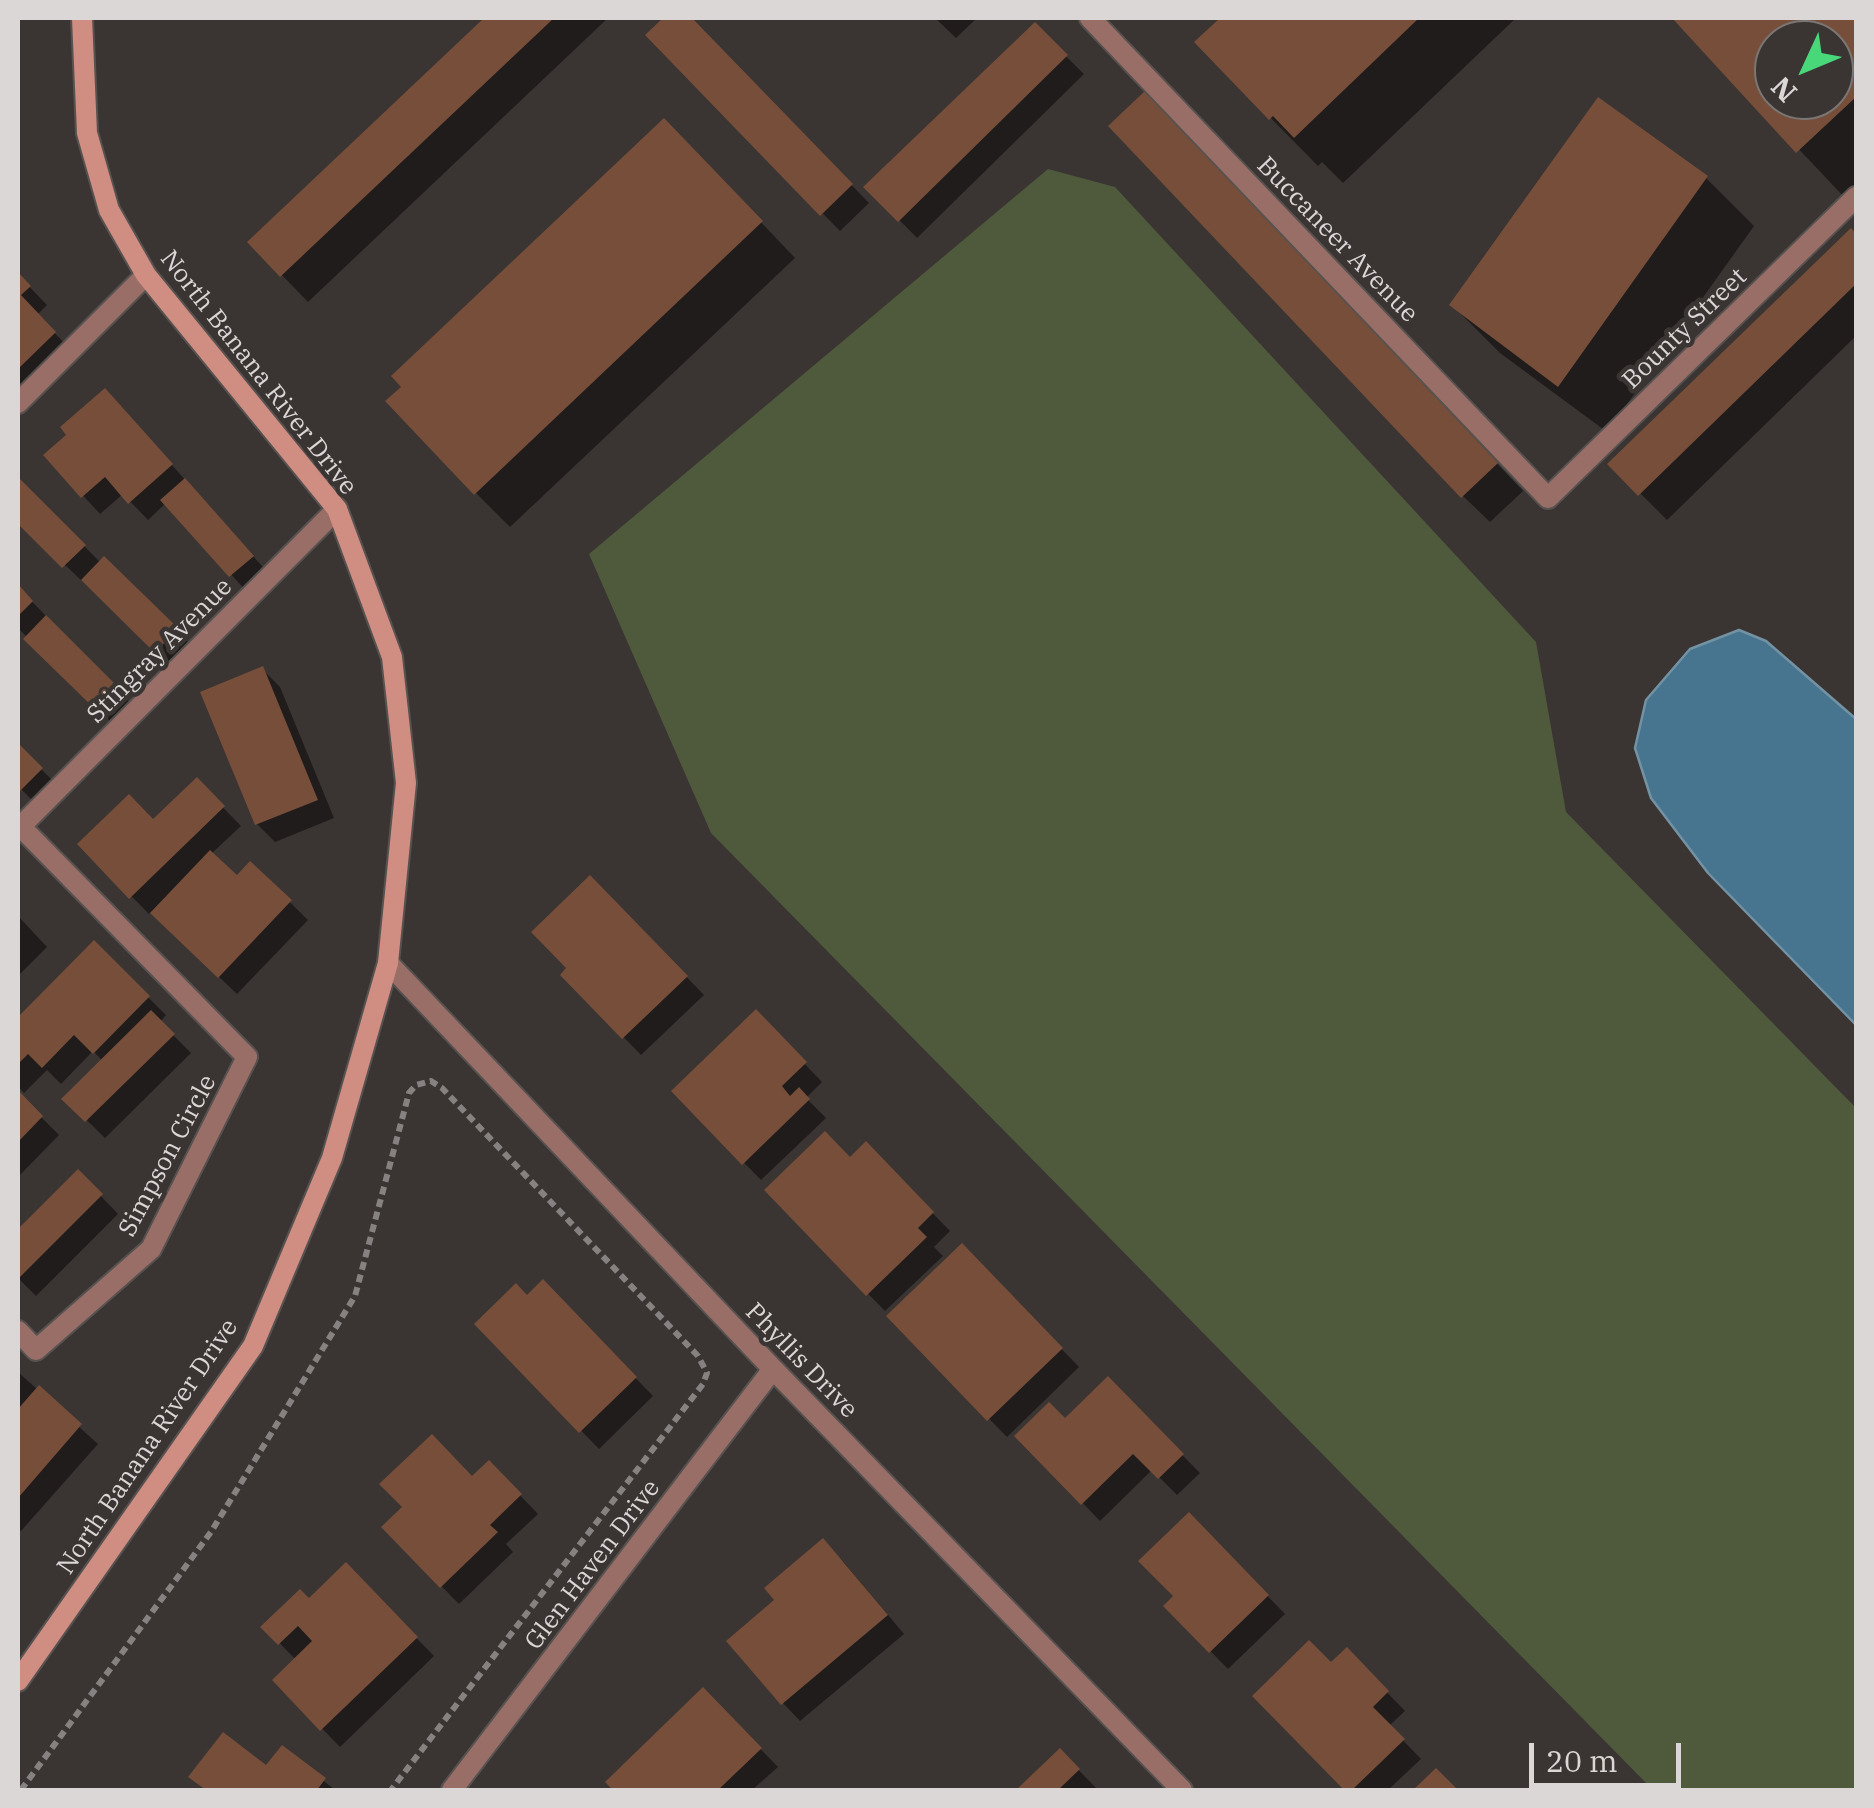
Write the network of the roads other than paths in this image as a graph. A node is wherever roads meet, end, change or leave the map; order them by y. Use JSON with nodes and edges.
{"nodes":[{"id":1,"x":82,"y":18,"type":"edge"},
{"id":2,"x":1090,"y":18,"type":"edge"},
{"id":3,"x":1856,"y":197,"type":"edge"},
{"id":4,"x":146,"y":276,"type":"junction"},
{"id":5,"x":18,"y":403,"type":"edge"},
{"id":6,"x":1548,"y":498,"type":"joint"},
{"id":7,"x":337,"y":509,"type":"junction"},
{"id":8,"x":19,"y":827,"type":"edge"},
{"id":9,"x":388,"y":962,"type":"junction"},
{"id":10,"x":18,"y":1332,"type":"edge"},
{"id":11,"x":774,"y":1369,"type":"junction"},
{"id":12,"x":18,"y":1682,"type":"edge"},
{"id":13,"x":452,"y":1790,"type":"edge"},
{"id":14,"x":1182,"y":1790,"type":"edge"}],
"edges":[{"from":1,"to":4,"type":"street","name":"North Banana River Drive"},
{"from":2,"to":6,"type":"street","name":"Buccaneer Avenue"},
{"from":3,"to":6,"type":"street","name":"Bounty Street"},
{"from":4,"to":5,"type":"street"},
{"from":4,"to":7,"type":"street","name":"North Banana River Drive"},
{"from":7,"to":8,"type":"street","name":"Stingray Avenue"},
{"from":7,"to":9,"type":"street","name":"North Banana River Drive"},
{"from":8,"to":10,"type":"street","name":"Simpson Circle"},
{"from":9,"to":11,"type":"street","name":"Phyllis Drive"},
{"from":9,"to":12,"type":"street","name":"North Banana River Drive"},
{"from":11,"to":13,"type":"street","name":"Glen Haven Drive"},
{"from":11,"to":14,"type":"street","name":"Phyllis Drive"}]}
